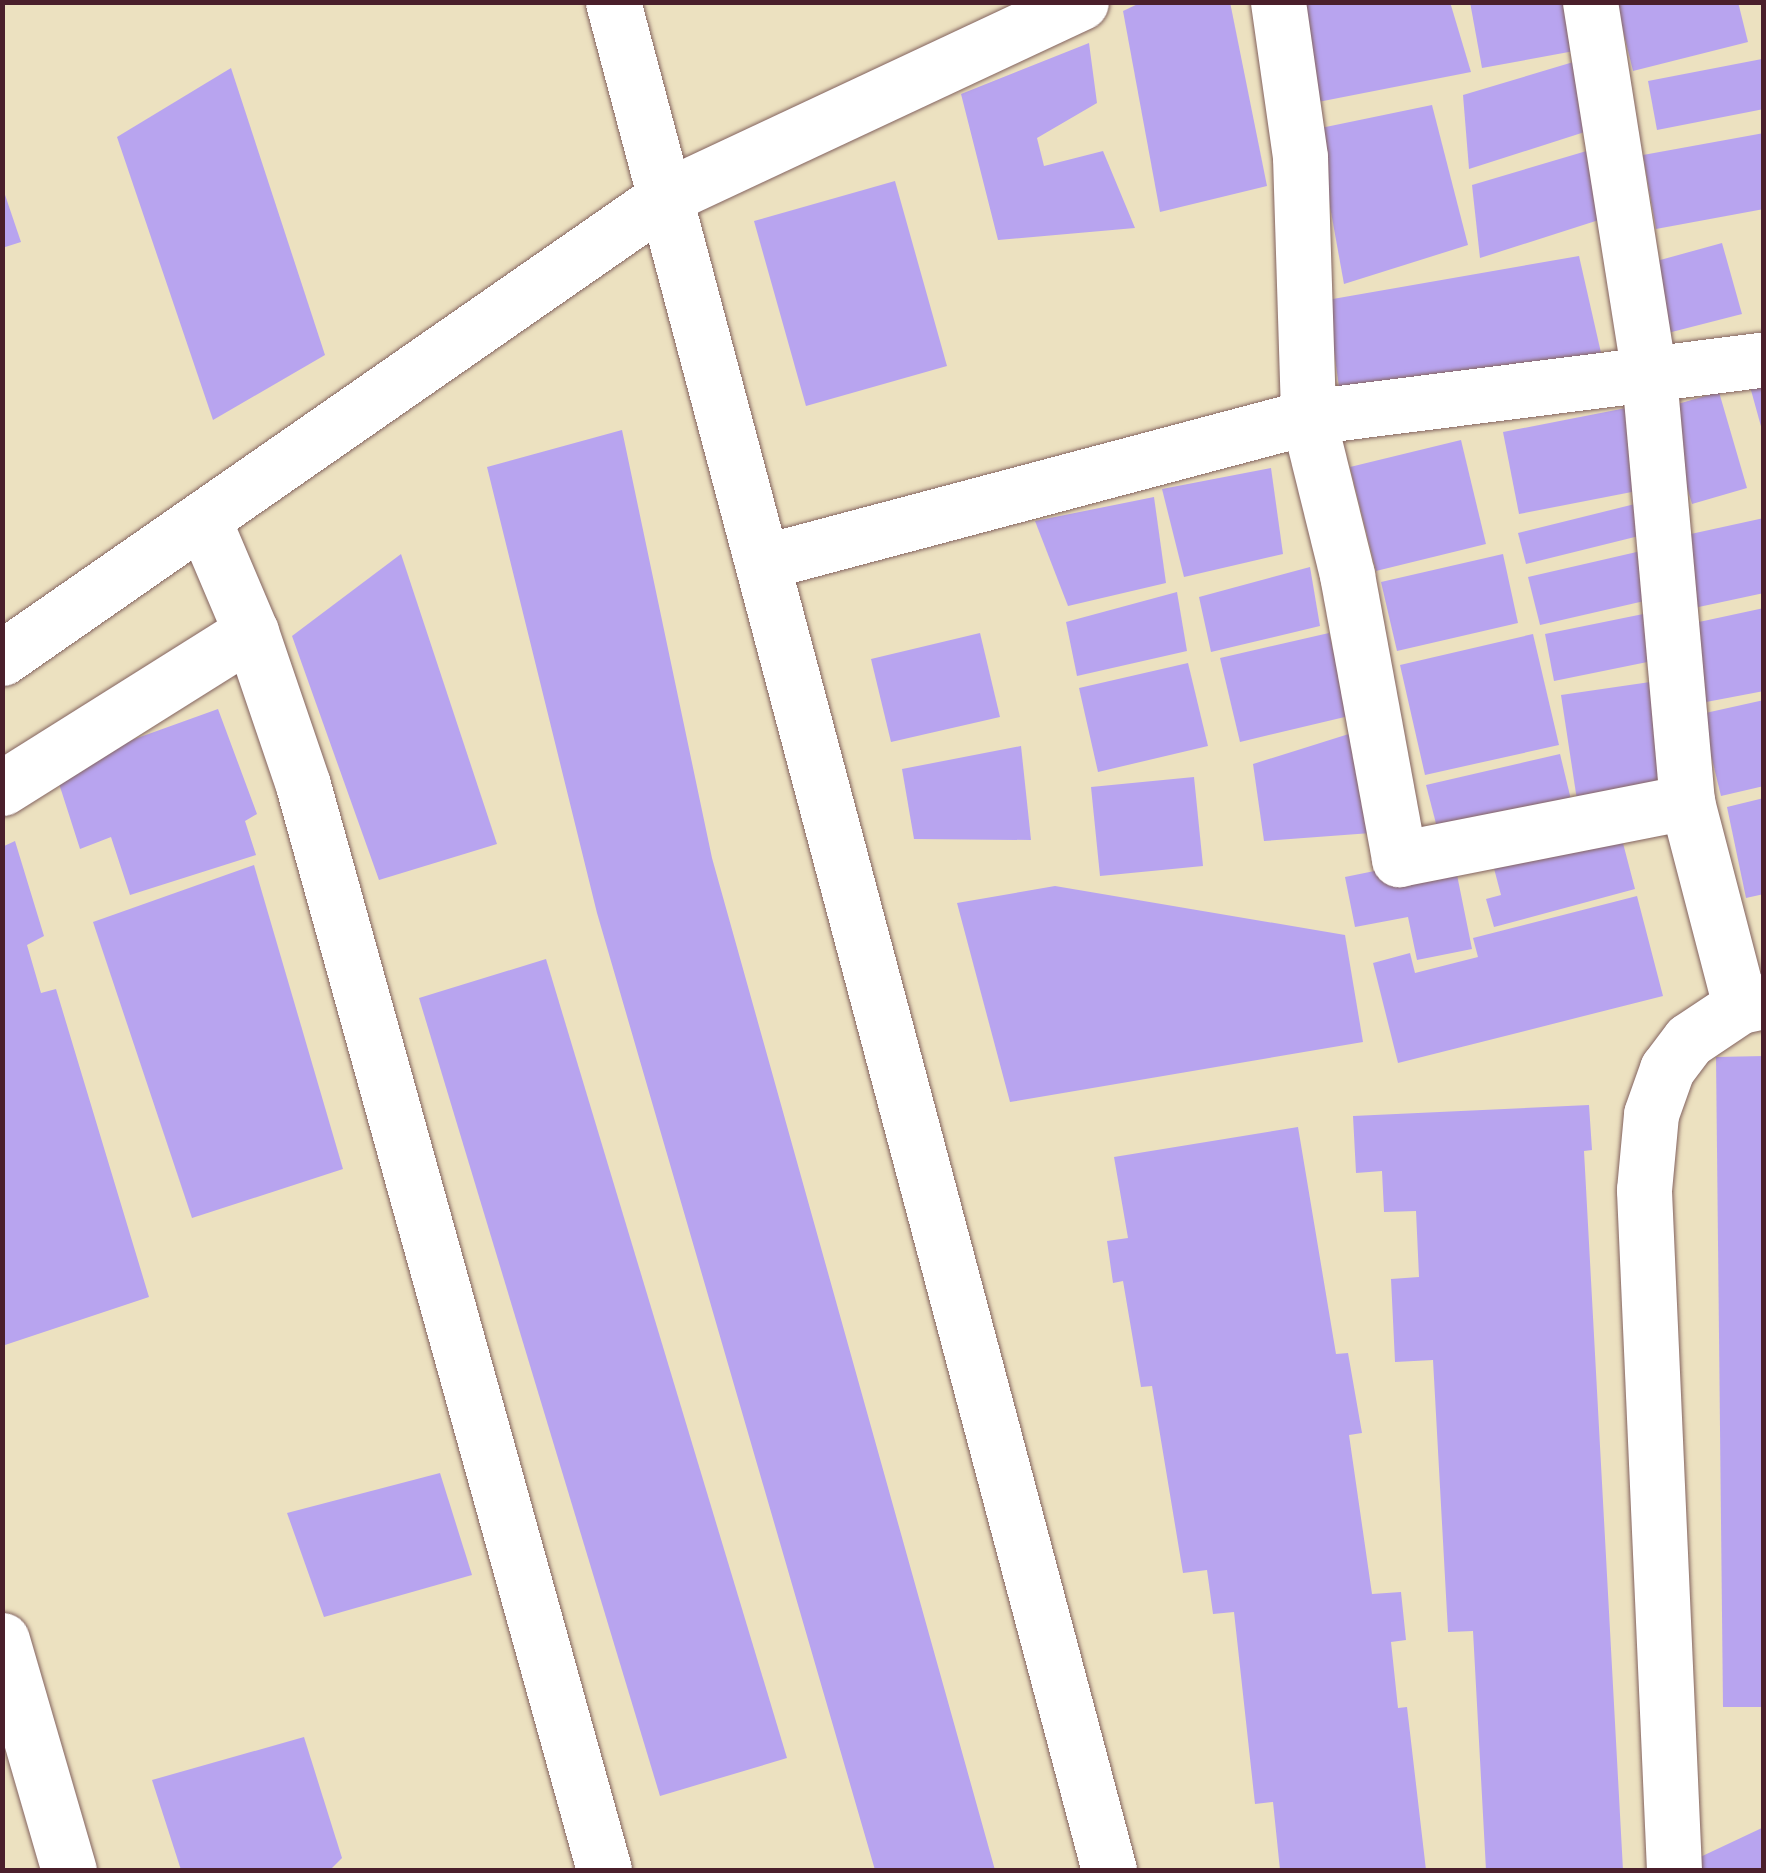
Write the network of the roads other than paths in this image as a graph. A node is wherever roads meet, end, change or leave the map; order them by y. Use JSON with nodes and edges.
{"nodes":[{"id":1,"x":612,"y":2,"type":"edge"},
{"id":2,"x":1081,"y":2,"type":"edge"},
{"id":3,"x":1278,"y":2,"type":"edge"},
{"id":4,"x":1590,"y":2,"type":"edge"},
{"id":5,"x":667,"y":196,"type":"junction"},
{"id":6,"x":1764,"y":359,"type":"edge"},
{"id":7,"x":1649,"y":376,"type":"junction"},
{"id":8,"x":1308,"y":417,"type":"junction"},
{"id":9,"x":203,"y":520,"type":"junction"},
{"id":10,"x":763,"y":562,"type":"junction"},
{"id":11,"x":250,"y":632,"type":"junction"},
{"id":12,"x":2,"y":658,"type":"edge"},
{"id":13,"x":2,"y":788,"type":"edge"},
{"id":14,"x":1688,"y":802,"type":"junction"},
{"id":15,"x":1752,"y":1004,"type":"edge"},
{"id":16,"x":2,"y":1640,"type":"edge"},
{"id":17,"x":69,"y":1870,"type":"edge"},
{"id":18,"x":604,"y":1870,"type":"edge"},
{"id":19,"x":1109,"y":1870,"type":"edge"},
{"id":20,"x":1674,"y":1870,"type":"edge"}],
"edges":[{"from":1,"to":5,"type":"street"},
{"from":2,"to":5,"type":"street"},
{"from":3,"to":8,"type":"street"},
{"from":4,"to":7,"type":"street"},
{"from":5,"to":9,"type":"street"},
{"from":5,"to":10,"type":"street"},
{"from":6,"to":7,"type":"street"},
{"from":7,"to":8,"type":"street"},
{"from":7,"to":14,"type":"street"},
{"from":8,"to":10,"type":"street"},
{"from":8,"to":14,"type":"street"},
{"from":9,"to":11,"type":"street"},
{"from":9,"to":12,"type":"street"},
{"from":10,"to":19,"type":"street"},
{"from":11,"to":13,"type":"street"},
{"from":11,"to":18,"type":"street"},
{"from":14,"to":15,"type":"street"},
{"from":15,"to":20,"type":"street"},
{"from":16,"to":17,"type":"street"}]}
